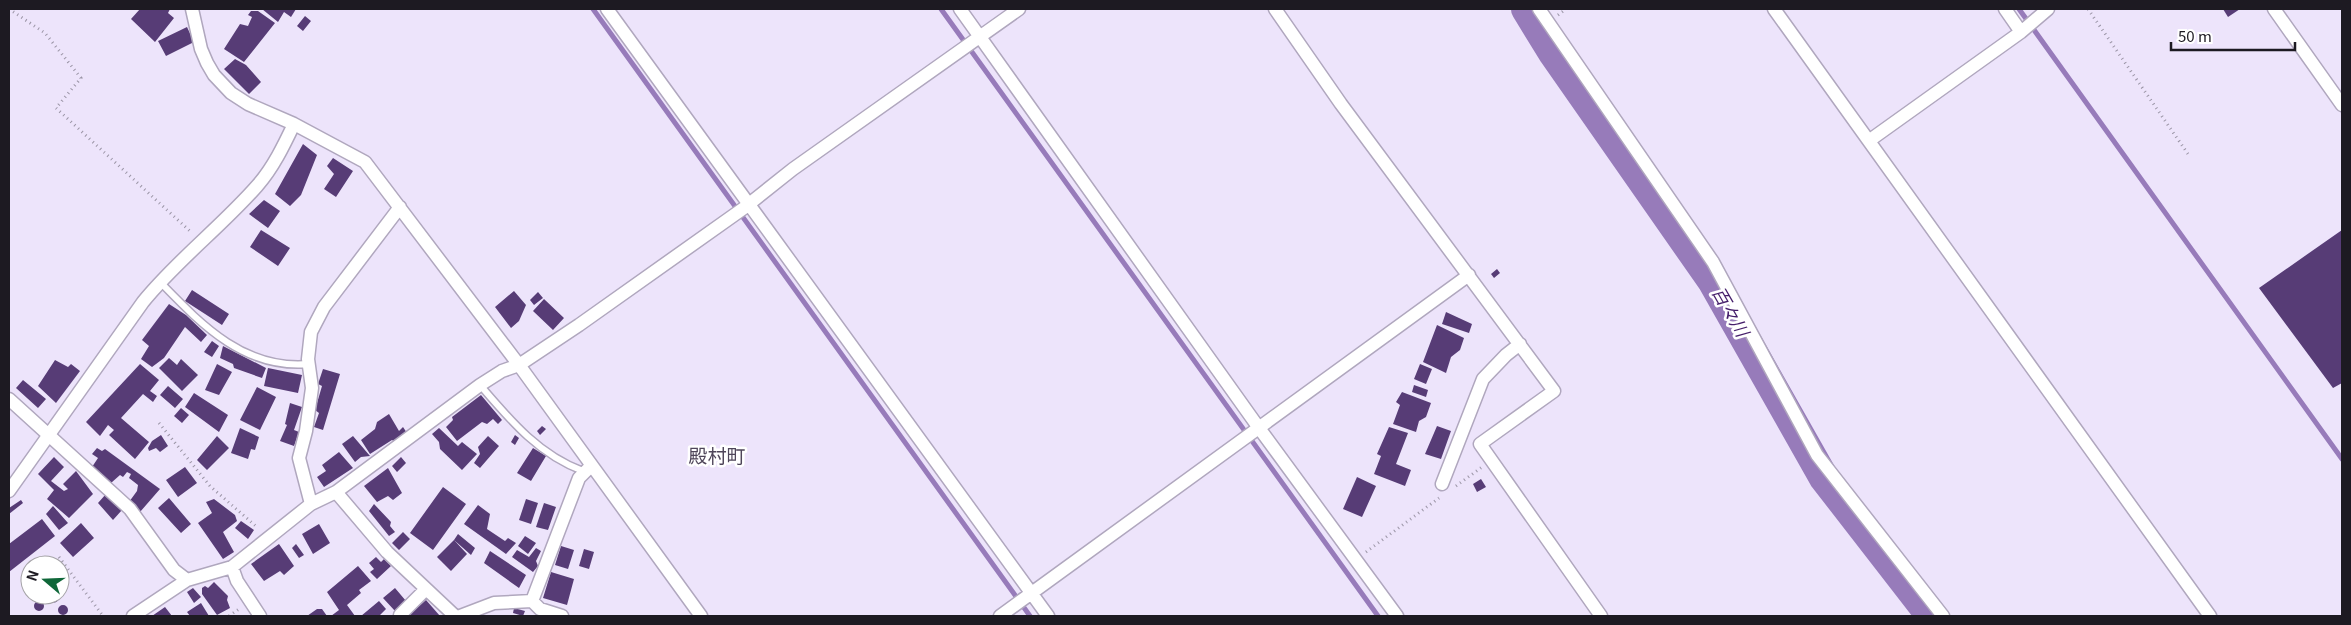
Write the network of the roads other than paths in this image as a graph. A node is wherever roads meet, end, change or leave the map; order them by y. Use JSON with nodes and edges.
{"nodes":[{"id":1,"x":192,"y":9,"type":"edge"},
{"id":2,"x":608,"y":9,"type":"edge"},
{"id":3,"x":960,"y":9,"type":"edge"},
{"id":4,"x":1019,"y":9,"type":"edge"},
{"id":5,"x":1275,"y":9,"type":"edge"},
{"id":6,"x":1539,"y":9,"type":"edge"},
{"id":7,"x":1774,"y":9,"type":"edge"},
{"id":8,"x":2005,"y":9,"type":"edge"},
{"id":9,"x":2048,"y":9,"type":"edge"},
{"id":10,"x":2274,"y":9,"type":"edge"},
{"id":11,"x":2021,"y":32,"type":"junction"},
{"id":12,"x":977,"y":39,"type":"junction"},
{"id":13,"x":2342,"y":105,"type":"edge"},
{"id":14,"x":294,"y":124,"type":"junction"},
{"id":15,"x":1870,"y":140,"type":"junction"},
{"id":16,"x":400,"y":207,"type":"junction"},
{"id":17,"x":742,"y":209,"type":"junction"},
{"id":18,"x":1469,"y":275,"type":"junction"},
{"id":19,"x":160,"y":282,"type":"junction"},
{"id":20,"x":1520,"y":344,"type":"junction"},
{"id":21,"x":309,"y":364,"type":"junction"},
{"id":22,"x":519,"y":365,"type":"junction"},
{"id":23,"x":480,"y":386,"type":"junction"},
{"id":24,"x":9,"y":399,"type":"edge"},
{"id":25,"x":1257,"y":430,"type":"junction"},
{"id":26,"x":1463,"y":431,"type":"junction"},
{"id":27,"x":49,"y":435,"type":"junction"},
{"id":28,"x":1480,"y":444,"type":"junction"},
{"id":29,"x":587,"y":468,"type":"junction"},
{"id":30,"x":1445,"y":490,"type":"road end"},
{"id":31,"x":9,"y":492,"type":"edge"},
{"id":32,"x":336,"y":492,"type":"junction"},
{"id":33,"x":311,"y":504,"type":"junction"},
{"id":34,"x":232,"y":567,"type":"junction"},
{"id":35,"x":187,"y":580,"type":"junction"},
{"id":36,"x":426,"y":589,"type":"junction"},
{"id":37,"x":1029,"y":595,"type":"junction"},
{"id":38,"x":532,"y":601,"type":"junction"},
{"id":39,"x":133,"y":616,"type":"edge"},
{"id":40,"x":260,"y":616,"type":"edge"},
{"id":41,"x":402,"y":616,"type":"edge"},
{"id":42,"x":455,"y":616,"type":"edge"},
{"id":43,"x":460,"y":616,"type":"edge"},
{"id":44,"x":562,"y":616,"type":"edge"},
{"id":45,"x":701,"y":616,"type":"edge"},
{"id":46,"x":1000,"y":616,"type":"edge"},
{"id":47,"x":1048,"y":616,"type":"edge"},
{"id":48,"x":1397,"y":616,"type":"edge"},
{"id":49,"x":1601,"y":616,"type":"edge"},
{"id":50,"x":1943,"y":616,"type":"edge"},
{"id":51,"x":2210,"y":616,"type":"edge"}],
"edges":[{"from":1,"to":14,"type":"street"},
{"from":2,"to":17,"type":"street"},
{"from":3,"to":12,"type":"street"},
{"from":4,"to":12,"type":"street"},
{"from":5,"to":18,"type":"street"},
{"from":6,"to":50,"type":"street"},
{"from":7,"to":15,"type":"street"},
{"from":8,"to":11,"type":"street"},
{"from":9,"to":11,"type":"street"},
{"from":10,"to":13,"type":"street"},
{"from":11,"to":15,"type":"street"},
{"from":12,"to":17,"type":"street"},
{"from":12,"to":25,"type":"street"},
{"from":14,"to":16,"type":"street"},
{"from":14,"to":19,"type":"street"},
{"from":15,"to":51,"type":"street"},
{"from":16,"to":21,"type":"street"},
{"from":16,"to":22,"type":"street"},
{"from":17,"to":22,"type":"street"},
{"from":17,"to":37,"type":"street"},
{"from":18,"to":20,"type":"street"},
{"from":18,"to":25,"type":"street"},
{"from":19,"to":21,"type":"lane"},
{"from":19,"to":27,"type":"street"},
{"from":20,"to":26,"type":"street"},
{"from":20,"to":28,"type":"street"},
{"from":21,"to":33,"type":"street"},
{"from":22,"to":23,"type":"street"},
{"from":22,"to":29,"type":"street"},
{"from":23,"to":29,"type":"lane"},
{"from":23,"to":32,"type":"street"},
{"from":24,"to":27,"type":"street"},
{"from":25,"to":37,"type":"street"},
{"from":25,"to":48,"type":"street"},
{"from":26,"to":28,"type":"street"},
{"from":26,"to":30,"type":"street"},
{"from":27,"to":31,"type":"street"},
{"from":27,"to":35,"type":"street"},
{"from":28,"to":49,"type":"street"},
{"from":29,"to":38,"type":"street"},
{"from":29,"to":45,"type":"street"},
{"from":32,"to":33,"type":"street"},
{"from":32,"to":36,"type":"street"},
{"from":33,"to":34,"type":"street"},
{"from":34,"to":35,"type":"street"},
{"from":34,"to":40,"type":"street"},
{"from":35,"to":39,"type":"street"},
{"from":36,"to":41,"type":"street"},
{"from":36,"to":42,"type":"street"},
{"from":37,"to":46,"type":"street"},
{"from":37,"to":47,"type":"street"},
{"from":38,"to":43,"type":"street"},
{"from":38,"to":44,"type":"street"}]}
